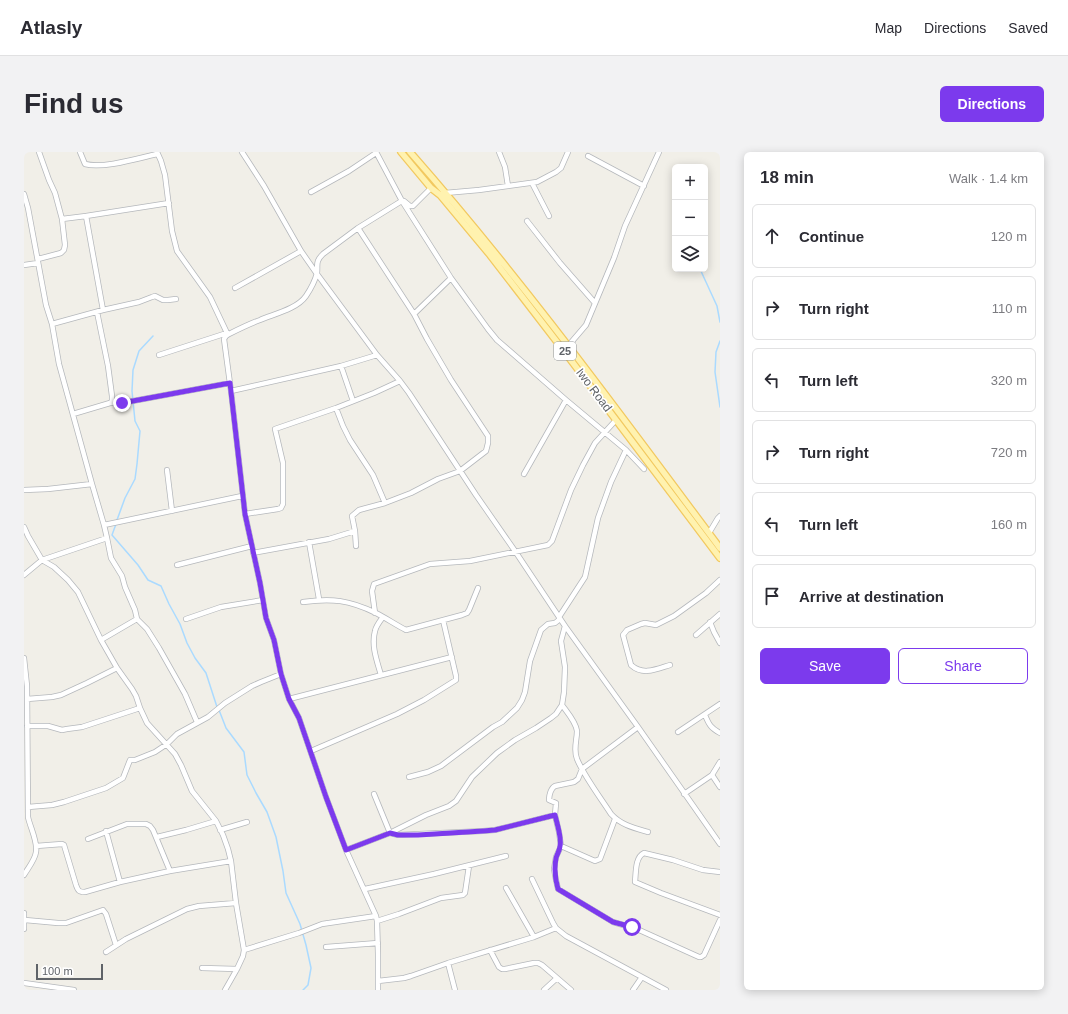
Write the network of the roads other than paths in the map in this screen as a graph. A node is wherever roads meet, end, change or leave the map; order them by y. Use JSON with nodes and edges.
{"nodes":[{"id":1,"x":39,"y":152,"type":"edge"},
{"id":2,"x":80,"y":152,"type":"edge"},
{"id":3,"x":242,"y":152,"type":"edge"},
{"id":4,"x":376,"y":152,"type":"edge"},
{"id":5,"x":401,"y":152,"type":"edge"},
{"id":6,"x":410,"y":152,"type":"edge"},
{"id":7,"x":499,"y":152,"type":"edge"},
{"id":8,"x":568,"y":152,"type":"edge"},
{"id":9,"x":659,"y":152,"type":"edge"},
{"id":10,"x":157,"y":153,"type":"edge"},
{"id":11,"x":588,"y":156,"type":"dead end"},
{"id":12,"x":532,"y":183,"type":"junction"},
{"id":13,"x":508,"y":186,"type":"junction"},
{"id":14,"x":644,"y":186,"type":"junction"},
{"id":15,"x":431,"y":188,"type":"junction"},
{"id":16,"x":311,"y":192,"type":"dead end"},
{"id":17,"x":445,"y":193,"type":"junction"},
{"id":18,"x":24,"y":194,"type":"edge"},
{"id":19,"x":402,"y":201,"type":"junction"},
{"id":20,"x":169,"y":203,"type":"junction"},
{"id":21,"x":26,"y":209,"type":"edge"},
{"id":22,"x":86,"y":216,"type":"junction"},
{"id":23,"x":549,"y":216,"type":"dead end"},
{"id":24,"x":62,"y":219,"type":"junction"},
{"id":25,"x":527,"y":221,"type":"dead end"},
{"id":26,"x":358,"y":228,"type":"junction"},
{"id":27,"x":301,"y":251,"type":"junction"},
{"id":28,"x":491,"y":253,"type":"junction"},
{"id":29,"x":38,"y":261,"type":"junction"},
{"id":30,"x":24,"y":265,"type":"edge"},
{"id":31,"x":317,"y":274,"type":"junction"},
{"id":32,"x":451,"y":278,"type":"junction"},
{"id":33,"x":235,"y":288,"type":"dead end"},
{"id":34,"x":176,"y":299,"type":"dead end"},
{"id":35,"x":595,"y":303,"type":"junction"},
{"id":36,"x":103,"y":310,"type":"junction"},
{"id":37,"x":97,"y":312,"type":"junction"},
{"id":38,"x":414,"y":314,"type":"junction"},
{"id":39,"x":52,"y":324,"type":"junction"},
{"id":40,"x":226,"y":335,"type":"junction"},
{"id":41,"x":568,"y":346,"type":"junction"},
{"id":42,"x":159,"y":355,"type":"dead end"},
{"id":43,"x":377,"y":355,"type":"junction"},
{"id":44,"x":341,"y":366,"type":"junction"},
{"id":45,"x":400,"y":381,"type":"junction"},
{"id":46,"x":230,"y":383,"type":"junction"},
{"id":47,"x":231,"y":391,"type":"junction"},
{"id":48,"x":566,"y":400,"type":"junction"},
{"id":49,"x":353,"y":401,"type":"junction"},
{"id":50,"x":110,"y":403,"type":"junction"},
{"id":51,"x":336,"y":408,"type":"junction"},
{"id":52,"x":73,"y":414,"type":"junction"},
{"id":53,"x":616,"y":420,"type":"junction"},
{"id":54,"x":605,"y":432,"type":"junction"},
{"id":55,"x":626,"y":450,"type":"junction"},
{"id":56,"x":644,"y":469,"type":"dead end"},
{"id":57,"x":167,"y":470,"type":"dead end"},
{"id":58,"x":460,"y":471,"type":"junction"},
{"id":59,"x":524,"y":474,"type":"dead end"},
{"id":60,"x":92,"y":484,"type":"junction"},
{"id":61,"x":24,"y":490,"type":"edge"},
{"id":62,"x":242,"y":496,"type":"junction"},
{"id":63,"x":385,"y":502,"type":"junction"},
{"id":64,"x":172,"y":511,"type":"junction"},
{"id":65,"x":245,"y":514,"type":"junction"},
{"id":66,"x":720,"y":516,"type":"edge"},
{"id":67,"x":104,"y":525,"type":"junction"},
{"id":68,"x":24,"y":527,"type":"edge"},
{"id":69,"x":355,"y":531,"type":"junction"},
{"id":70,"x":709,"y":534,"type":"junction"},
{"id":71,"x":107,"y":538,"type":"junction"},
{"id":72,"x":309,"y":542,"type":"junction"},
{"id":73,"x":252,"y":546,"type":"junction"},
{"id":74,"x":356,"y":546,"type":"dead end"},
{"id":75,"x":720,"y":548,"type":"edge"},
{"id":76,"x":515,"y":551,"type":"junction"},
{"id":77,"x":253,"y":553,"type":"junction"},
{"id":78,"x":720,"y":558,"type":"edge"},
{"id":79,"x":42,"y":560,"type":"junction"},
{"id":80,"x":177,"y":565,"type":"dead end"},
{"id":81,"x":24,"y":575,"type":"edge"},
{"id":82,"x":720,"y":580,"type":"edge"},
{"id":83,"x":478,"y":588,"type":"dead end"},
{"id":84,"x":319,"y":599,"type":"junction"},
{"id":85,"x":263,"y":600,"type":"junction"},
{"id":86,"x":303,"y":602,"type":"dead end"},
{"id":87,"x":375,"y":613,"type":"junction"},
{"id":88,"x":720,"y":614,"type":"edge"},
{"id":89,"x":383,"y":617,"type":"junction"},
{"id":90,"x":560,"y":618,"type":"junction"},
{"id":91,"x":137,"y":619,"type":"junction"},
{"id":92,"x":186,"y":619,"type":"dead end"},
{"id":93,"x":444,"y":620,"type":"junction"},
{"id":94,"x":710,"y":622,"type":"junction"},
{"id":95,"x":565,"y":626,"type":"junction"},
{"id":96,"x":696,"y":635,"type":"dead end"},
{"id":97,"x":101,"y":640,"type":"junction"},
{"id":98,"x":720,"y":643,"type":"edge"},
{"id":99,"x":452,"y":657,"type":"junction"},
{"id":100,"x":24,"y":658,"type":"edge"},
{"id":101,"x":670,"y":665,"type":"dead end"},
{"id":102,"x":117,"y":668,"type":"junction"},
{"id":103,"x":281,"y":674,"type":"junction"},
{"id":104,"x":381,"y":675,"type":"junction"},
{"id":105,"x":26,"y":687,"type":"edge"},
{"id":106,"x":26,"y":697,"type":"edge"},
{"id":107,"x":289,"y":699,"type":"junction"},
{"id":108,"x":720,"y":704,"type":"edge"},
{"id":109,"x":562,"y":705,"type":"junction"},
{"id":110,"x":140,"y":708,"type":"junction"},
{"id":111,"x":704,"y":715,"type":"junction"},
{"id":112,"x":197,"y":722,"type":"junction"},
{"id":113,"x":27,"y":726,"type":"junction"},
{"id":114,"x":638,"y":727,"type":"junction"},
{"id":115,"x":678,"y":732,"type":"dead end"},
{"id":116,"x":720,"y":733,"type":"edge"},
{"id":117,"x":26,"y":737,"type":"edge"},
{"id":118,"x":167,"y":744,"type":"junction"},
{"id":119,"x":310,"y":751,"type":"junction"},
{"id":120,"x":720,"y":762,"type":"edge"},
{"id":121,"x":582,"y":769,"type":"junction"},
{"id":122,"x":712,"y":775,"type":"junction"},
{"id":123,"x":409,"y":777,"type":"dead end"},
{"id":124,"x":720,"y":787,"type":"edge"},
{"id":125,"x":374,"y":794,"type":"dead end"},
{"id":126,"x":684,"y":794,"type":"junction"},
{"id":127,"x":28,"y":807,"type":"junction"},
{"id":128,"x":555,"y":815,"type":"junction"},
{"id":129,"x":615,"y":819,"type":"junction"},
{"id":130,"x":216,"y":821,"type":"junction"},
{"id":131,"x":247,"y":822,"type":"dead end"},
{"id":132,"x":26,"y":823,"type":"edge"},
{"id":133,"x":220,"y":830,"type":"junction"},
{"id":134,"x":106,"y":831,"type":"junction"},
{"id":135,"x":648,"y":832,"type":"dead end"},
{"id":136,"x":390,"y":833,"type":"junction"},
{"id":137,"x":157,"y":837,"type":"junction"},
{"id":138,"x":88,"y":839,"type":"dead end"},
{"id":139,"x":720,"y":844,"type":"edge"},
{"id":140,"x":36,"y":846,"type":"junction"},
{"id":141,"x":560,"y":846,"type":"junction"},
{"id":142,"x":346,"y":850,"type":"junction"},
{"id":143,"x":506,"y":856,"type":"dead end"},
{"id":144,"x":231,"y":862,"type":"junction"},
{"id":145,"x":469,"y":866,"type":"junction"},
{"id":146,"x":170,"y":872,"type":"junction"},
{"id":147,"x":720,"y":872,"type":"edge"},
{"id":148,"x":24,"y":875,"type":"edge"},
{"id":149,"x":532,"y":878,"type":"dead end"},
{"id":150,"x":120,"y":882,"type":"junction"},
{"id":151,"x":506,"y":888,"type":"dead end"},
{"id":152,"x":365,"y":889,"type":"junction"},
{"id":153,"x":236,"y":903,"type":"junction"},
{"id":154,"x":24,"y":913,"type":"edge"},
{"id":155,"x":720,"y":915,"type":"edge"},
{"id":156,"x":377,"y":919,"type":"junction"},
{"id":157,"x":25,"y":920,"type":"edge"},
{"id":158,"x":720,"y":920,"type":"edge"},
{"id":159,"x":556,"y":928,"type":"junction"},
{"id":160,"x":24,"y":929,"type":"edge"},
{"id":161,"x":534,"y":937,"type":"junction"},
{"id":162,"x":378,"y":943,"type":"junction"},
{"id":163,"x":116,"y":945,"type":"junction"},
{"id":164,"x":326,"y":947,"type":"dead end"},
{"id":165,"x":244,"y":950,"type":"junction"},
{"id":166,"x":490,"y":950,"type":"junction"},
{"id":167,"x":106,"y":952,"type":"dead end"},
{"id":168,"x":448,"y":963,"type":"junction"},
{"id":169,"x":202,"y":968,"type":"dead end"},
{"id":170,"x":237,"y":969,"type":"junction"},
{"id":171,"x":642,"y":977,"type":"junction"},
{"id":172,"x":557,"y":978,"type":"junction"},
{"id":173,"x":378,"y":981,"type":"junction"},
{"id":174,"x":24,"y":983,"type":"edge"},
{"id":175,"x":74,"y":990,"type":"edge"},
{"id":176,"x":226,"y":990,"type":"edge"},
{"id":177,"x":378,"y":990,"type":"edge"},
{"id":178,"x":455,"y":990,"type":"edge"},
{"id":179,"x":544,"y":990,"type":"edge"},
{"id":180,"x":571,"y":990,"type":"edge"},
{"id":181,"x":633,"y":990,"type":"edge"},
{"id":182,"x":666,"y":990,"type":"edge"}],
"edges":[{"from":1,"to":24,"type":"street"},
{"from":2,"to":10,"type":"street"},
{"from":3,"to":27,"type":"street"},
{"from":4,"to":16,"type":"street"},
{"from":4,"to":19,"type":"street"},
{"from":5,"to":15,"type":"main road","name":"Iwo Road","number":"25"},
{"from":6,"to":17,"type":"main road","name":"Iwo Road"},
{"from":7,"to":13,"type":"street"},
{"from":8,"to":12,"type":"street"},
{"from":9,"to":14,"type":"street"},
{"from":10,"to":20,"type":"street"},
{"from":11,"to":14,"type":"street"},
{"from":12,"to":13,"type":"street"},
{"from":12,"to":23,"type":"street"},
{"from":13,"to":17,"type":"street"},
{"from":14,"to":35,"type":"street"},
{"from":15,"to":19,"type":"street"},
{"from":15,"to":28,"type":"main road","name":"Iwo Road","number":"25"},
{"from":17,"to":28,"type":"main road","name":"Iwo Road"},
{"from":18,"to":21,"type":"street"},
{"from":19,"to":26,"type":"street"},
{"from":19,"to":32,"type":"street"},
{"from":20,"to":22,"type":"street"},
{"from":20,"to":40,"type":"street"},
{"from":21,"to":29,"type":"street"},
{"from":22,"to":24,"type":"street"},
{"from":22,"to":36,"type":"street"},
{"from":24,"to":29,"type":"street"},
{"from":25,"to":35,"type":"street"},
{"from":26,"to":31,"type":"street"},
{"from":26,"to":38,"type":"street"},
{"from":27,"to":31,"type":"street"},
{"from":27,"to":33,"type":"street"},
{"from":28,"to":41,"type":"main road","name":"Iwo Road"},
{"from":28,"to":53,"type":"main road","name":"Iwo Road","number":"25"},
{"from":29,"to":30,"type":"street"},
{"from":29,"to":39,"type":"street"},
{"from":31,"to":40,"type":"street"},
{"from":31,"to":43,"type":"street"},
{"from":32,"to":38,"type":"street"},
{"from":32,"to":48,"type":"street"},
{"from":34,"to":36,"type":"street"},
{"from":35,"to":41,"type":"street"},
{"from":36,"to":37,"type":"street"},
{"from":37,"to":39,"type":"street"},
{"from":37,"to":50,"type":"street"},
{"from":38,"to":58,"type":"street"},
{"from":39,"to":52,"type":"street"},
{"from":40,"to":42,"type":"street"},
{"from":40,"to":46,"type":"street"},
{"from":41,"to":70,"type":"main road","name":"Iwo Road"},
{"from":43,"to":44,"type":"street"},
{"from":43,"to":45,"type":"street"},
{"from":44,"to":47,"type":"street"},
{"from":44,"to":49,"type":"street"},
{"from":45,"to":49,"type":"street"},
{"from":45,"to":58,"type":"street"},
{"from":46,"to":47,"type":"street"},
{"from":46,"to":50,"type":"street"},
{"from":47,"to":62,"type":"street"},
{"from":48,"to":54,"type":"street"},
{"from":48,"to":59,"type":"street"},
{"from":49,"to":51,"type":"street"},
{"from":50,"to":52,"type":"street"},
{"from":51,"to":63,"type":"street"},
{"from":51,"to":65,"type":"street"},
{"from":52,"to":60,"type":"street"},
{"from":53,"to":54,"type":"street"},
{"from":53,"to":78,"type":"main road","name":"Iwo Road","number":"25"},
{"from":54,"to":55,"type":"street"},
{"from":54,"to":76,"type":"street"},
{"from":55,"to":56,"type":"street"},
{"from":55,"to":90,"type":"street"},
{"from":57,"to":64,"type":"street"},
{"from":58,"to":63,"type":"street"},
{"from":58,"to":76,"type":"street"},
{"from":60,"to":61,"type":"street"},
{"from":60,"to":67,"type":"street"},
{"from":62,"to":64,"type":"street"},
{"from":62,"to":65,"type":"street"},
{"from":63,"to":69,"type":"street"},
{"from":64,"to":67,"type":"street"},
{"from":65,"to":73,"type":"street"},
{"from":66,"to":70,"type":"street"},
{"from":67,"to":71,"type":"street"},
{"from":68,"to":79,"type":"street"},
{"from":69,"to":72,"type":"street"},
{"from":69,"to":74,"type":"street"},
{"from":70,"to":75,"type":"main road","name":"Iwo Road"},
{"from":71,"to":79,"type":"street"},
{"from":71,"to":91,"type":"street"},
{"from":72,"to":77,"type":"street"},
{"from":72,"to":84,"type":"street"},
{"from":73,"to":77,"type":"street"},
{"from":73,"to":80,"type":"street"},
{"from":76,"to":87,"type":"street"},
{"from":76,"to":90,"type":"street"},
{"from":77,"to":85,"type":"street"},
{"from":79,"to":81,"type":"street"},
{"from":79,"to":97,"type":"street"},
{"from":82,"to":101,"type":"street"},
{"from":83,"to":93,"type":"street"},
{"from":84,"to":86,"type":"street"},
{"from":84,"to":87,"type":"street"},
{"from":85,"to":92,"type":"street"},
{"from":85,"to":103,"type":"street"},
{"from":87,"to":89,"type":"street"},
{"from":88,"to":94,"type":"street"},
{"from":89,"to":93,"type":"street"},
{"from":89,"to":104,"type":"street"},
{"from":90,"to":95,"type":"street"},
{"from":90,"to":123,"type":"street"},
{"from":91,"to":97,"type":"street"},
{"from":91,"to":112,"type":"street"},
{"from":93,"to":99,"type":"street"},
{"from":94,"to":96,"type":"street"},
{"from":94,"to":98,"type":"street"},
{"from":95,"to":109,"type":"street"},
{"from":95,"to":114,"type":"street"},
{"from":97,"to":102,"type":"street"},
{"from":99,"to":104,"type":"street"},
{"from":99,"to":119,"type":"street"},
{"from":100,"to":105,"type":"street"},
{"from":102,"to":106,"type":"street"},
{"from":102,"to":110,"type":"street"},
{"from":103,"to":107,"type":"street"},
{"from":103,"to":112,"type":"street"},
{"from":104,"to":107,"type":"street"},
{"from":105,"to":106,"type":"street"},
{"from":106,"to":113,"type":"street"},
{"from":107,"to":119,"type":"street"},
{"from":108,"to":111,"type":"street"},
{"from":109,"to":121,"type":"street"},
{"from":109,"to":136,"type":"street"},
{"from":110,"to":113,"type":"street"},
{"from":110,"to":118,"type":"street"},
{"from":111,"to":115,"type":"street"},
{"from":111,"to":116,"type":"street"},
{"from":112,"to":118,"type":"street"},
{"from":113,"to":117,"type":"street"},
{"from":114,"to":121,"type":"street"},
{"from":114,"to":126,"type":"street"},
{"from":117,"to":127,"type":"street"},
{"from":118,"to":127,"type":"street"},
{"from":118,"to":130,"type":"street"},
{"from":119,"to":142,"type":"street"},
{"from":120,"to":122,"type":"street"},
{"from":121,"to":128,"type":"street"},
{"from":121,"to":129,"type":"street"},
{"from":122,"to":124,"type":"street"},
{"from":122,"to":126,"type":"street"},
{"from":125,"to":136,"type":"street"},
{"from":126,"to":139,"type":"street"},
{"from":127,"to":132,"type":"street"},
{"from":128,"to":136,"type":"street"},
{"from":128,"to":141,"type":"street"},
{"from":129,"to":135,"type":"street"},
{"from":129,"to":141,"type":"street"},
{"from":130,"to":133,"type":"street"},
{"from":130,"to":137,"type":"street"},
{"from":131,"to":133,"type":"street"},
{"from":132,"to":140,"type":"street"},
{"from":133,"to":144,"type":"street"},
{"from":134,"to":137,"type":"street"},
{"from":134,"to":138,"type":"street"},
{"from":134,"to":150,"type":"street"},
{"from":136,"to":142,"type":"street"},
{"from":137,"to":146,"type":"street"},
{"from":140,"to":148,"type":"street"},
{"from":140,"to":150,"type":"street"},
{"from":141,"to":158,"type":"street"},
{"from":142,"to":152,"type":"street"},
{"from":143,"to":145,"type":"street"},
{"from":144,"to":146,"type":"street"},
{"from":144,"to":153,"type":"street"},
{"from":145,"to":152,"type":"street"},
{"from":145,"to":156,"type":"street"},
{"from":146,"to":150,"type":"street"},
{"from":147,"to":155,"type":"street"},
{"from":149,"to":159,"type":"street"},
{"from":151,"to":161,"type":"street"},
{"from":152,"to":156,"type":"street"},
{"from":153,"to":163,"type":"street"},
{"from":153,"to":165,"type":"street"},
{"from":154,"to":157,"type":"street"},
{"from":156,"to":162,"type":"street"},
{"from":156,"to":165,"type":"street"},
{"from":157,"to":160,"type":"street"},
{"from":157,"to":163,"type":"street"},
{"from":159,"to":161,"type":"street"},
{"from":159,"to":171,"type":"street"},
{"from":161,"to":166,"type":"street"},
{"from":162,"to":164,"type":"street"},
{"from":162,"to":173,"type":"street"},
{"from":163,"to":167,"type":"street"},
{"from":165,"to":170,"type":"street"},
{"from":166,"to":168,"type":"street"},
{"from":166,"to":172,"type":"street"},
{"from":168,"to":173,"type":"street"},
{"from":168,"to":178,"type":"street"},
{"from":169,"to":170,"type":"street"},
{"from":170,"to":176,"type":"street"},
{"from":171,"to":181,"type":"street"},
{"from":171,"to":182,"type":"street"},
{"from":172,"to":179,"type":"street"},
{"from":172,"to":180,"type":"street"},
{"from":173,"to":177,"type":"street"},
{"from":174,"to":175,"type":"street"}]}
